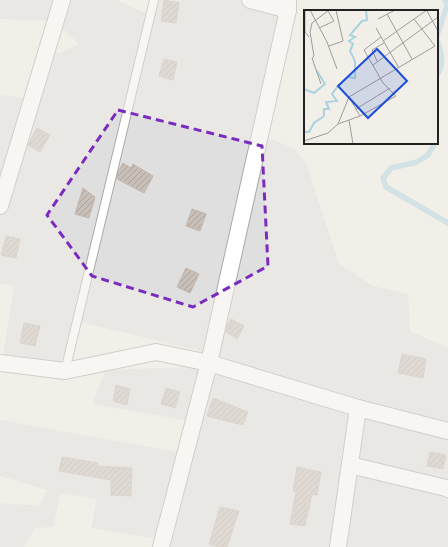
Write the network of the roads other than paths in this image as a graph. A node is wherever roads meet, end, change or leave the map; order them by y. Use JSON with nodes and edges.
{"nodes":[{"id":1,"x":62,"y":0,"type":"edge"},
{"id":2,"x":154,"y":0,"type":"edge"},
{"id":3,"x":250,"y":0,"type":"edge"},
{"id":4,"x":288,"y":5,"type":"edge"},
{"id":5,"x":0,"y":206,"type":"edge"},
{"id":6,"x":0,"y":363,"type":"edge"},
{"id":7,"x":209,"y":363,"type":"junction"},
{"id":8,"x":65,"y":371,"type":"junction"},
{"id":9,"x":358,"y":408,"type":"junction"},
{"id":10,"x":448,"y":431,"type":"edge"},
{"id":11,"x":350,"y":465,"type":"junction"},
{"id":12,"x":448,"y":490,"type":"edge"},
{"id":13,"x":161,"y":547,"type":"edge"},
{"id":14,"x":338,"y":547,"type":"edge"}],
"edges":[{"from":1,"to":5,"type":"street"},
{"from":2,"to":8,"type":"lane"},
{"from":3,"to":4,"type":"street"},
{"from":4,"to":7,"type":"street"},
{"from":6,"to":8,"type":"street"},
{"from":7,"to":8,"type":"street"},
{"from":7,"to":9,"type":"street"},
{"from":7,"to":13,"type":"street"},
{"from":9,"to":10,"type":"street"},
{"from":9,"to":11,"type":"street"},
{"from":11,"to":12,"type":"street"},
{"from":11,"to":14,"type":"street"}]}
